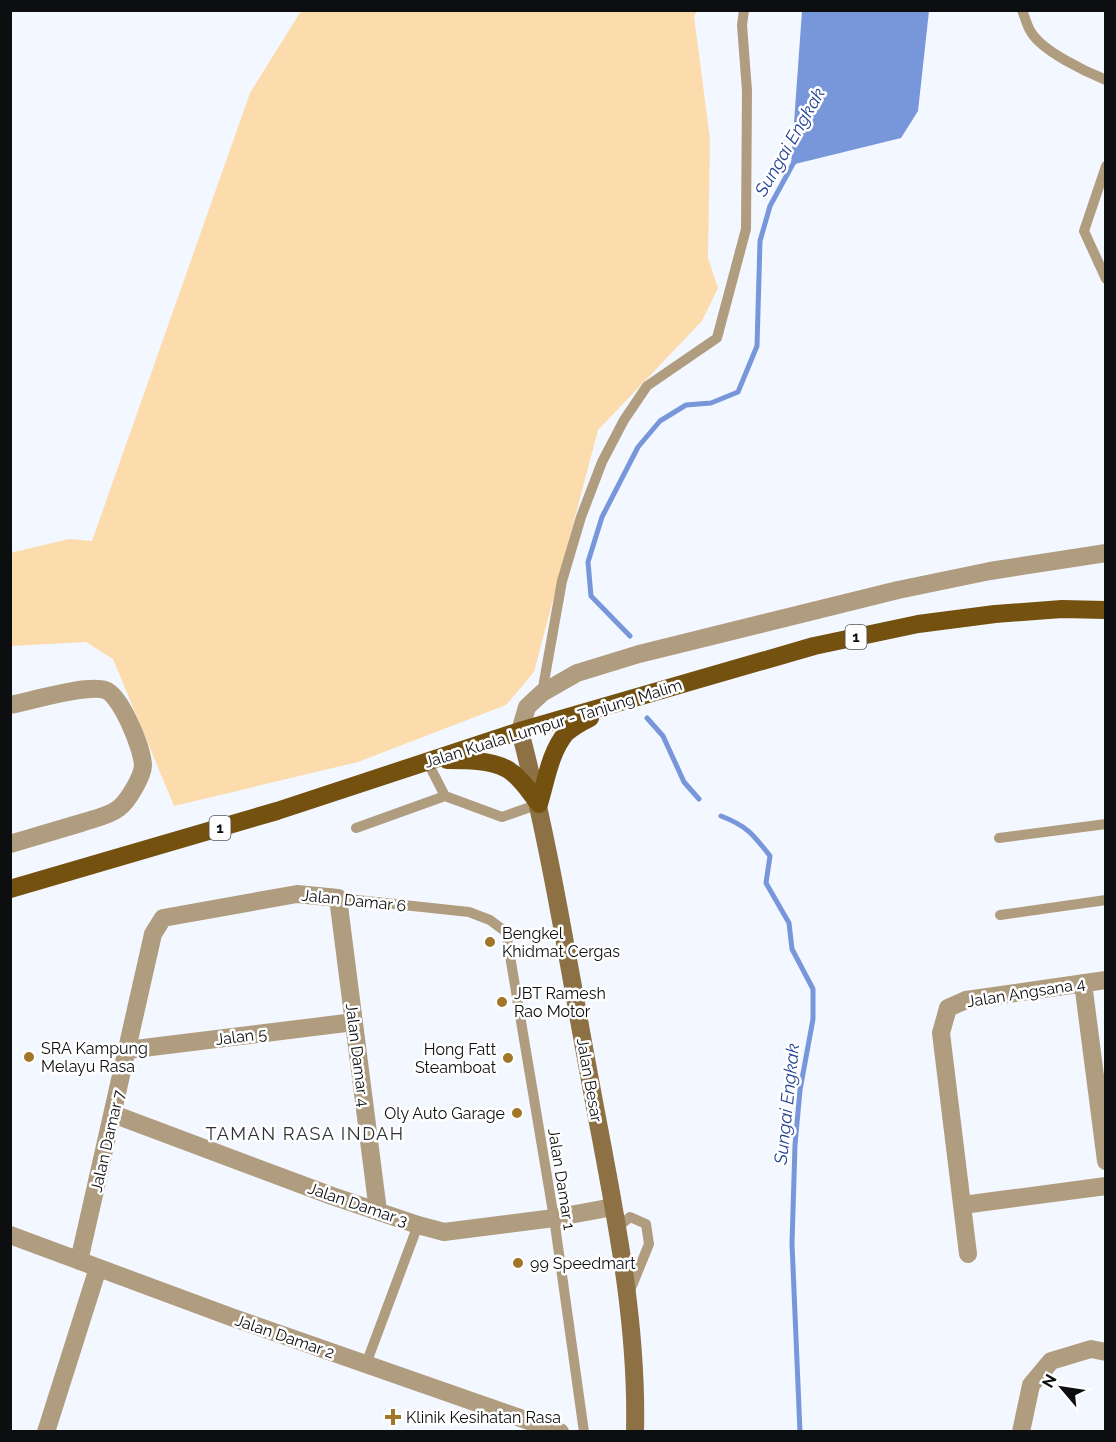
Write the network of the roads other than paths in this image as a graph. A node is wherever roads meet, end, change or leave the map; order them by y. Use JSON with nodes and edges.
{"nodes":[{"id":1,"x":744,"y":10,"type":"edge"},
{"id":2,"x":1022,"y":10,"type":"edge"},
{"id":3,"x":1106,"y":80,"type":"edge"},
{"id":4,"x":1106,"y":166,"type":"edge"},
{"id":5,"x":1106,"y":279,"type":"edge"},
{"id":6,"x":1106,"y":553,"type":"edge"},
{"id":7,"x":1106,"y":609,"type":"edge"},
{"id":8,"x":542,"y":693,"type":"junction"},
{"id":9,"x":10,"y":705,"type":"edge"},
{"id":10,"x":613,"y":705,"type":"junction"},
{"id":11,"x":520,"y":731,"type":"junction"},
{"id":12,"x":427,"y":761,"type":"junction"},
{"id":13,"x":445,"y":796,"type":"junction"},
{"id":14,"x":540,"y":804,"type":"junction"},
{"id":15,"x":1106,"y":824,"type":"edge"},
{"id":16,"x":356,"y":828,"type":"dead end"},
{"id":17,"x":999,"y":838,"type":"dead end"},
{"id":18,"x":10,"y":844,"type":"edge"},
{"id":19,"x":10,"y":889,"type":"edge"},
{"id":20,"x":338,"y":898,"type":"junction"},
{"id":21,"x":1106,"y":900,"type":"edge"},
{"id":22,"x":1000,"y":915,"type":"dead end"},
{"id":23,"x":163,"y":918,"type":"joint"},
{"id":24,"x":506,"y":932,"type":"joint"},
{"id":25,"x":1106,"y":980,"type":"edge"},
{"id":26,"x":1083,"y":983,"type":"junction"},
{"id":27,"x":354,"y":1022,"type":"junction"},
{"id":28,"x":127,"y":1050,"type":"junction"},
{"id":29,"x":113,"y":1114,"type":"junction"},
{"id":30,"x":1106,"y":1161,"type":"edge"},
{"id":31,"x":1106,"y":1186,"type":"edge"},
{"id":32,"x":963,"y":1205,"type":"junction"},
{"id":33,"x":614,"y":1208,"type":"junction"},
{"id":34,"x":378,"y":1211,"type":"junction"},
{"id":35,"x":554,"y":1218,"type":"junction"},
{"id":36,"x":418,"y":1226,"type":"junction"},
{"id":37,"x":616,"y":1229,"type":"junction"},
{"id":38,"x":10,"y":1235,"type":"edge"},
{"id":39,"x":968,"y":1254,"type":"dead end"},
{"id":40,"x":79,"y":1261,"type":"junction"},
{"id":41,"x":98,"y":1268,"type":"junction"},
{"id":42,"x":627,"y":1299,"type":"junction"},
{"id":43,"x":1106,"y":1352,"type":"edge"},
{"id":44,"x":366,"y":1364,"type":"junction"},
{"id":45,"x":553,"y":1430,"type":"edge"},
{"id":46,"x":46,"y":1431,"type":"edge"},
{"id":47,"x":584,"y":1431,"type":"edge"},
{"id":48,"x":635,"y":1431,"type":"edge"},
{"id":49,"x":1022,"y":1431,"type":"edge"}],
"edges":[{"from":1,"to":8,"type":"lane"},
{"from":2,"to":3,"type":"lane"},
{"from":4,"to":5,"type":"lane"},
{"from":6,"to":8,"type":"street"},
{"from":7,"to":10,"type":"main road","name":"Jalan Kuala Lumpur - Tanjung Malim","number":"1"},
{"from":8,"to":11,"type":"street"},
{"from":9,"to":18,"type":"street"},
{"from":10,"to":11,"type":"main road","name":"Jalan Kuala Lumpur - Tanjung Malim","number":"1"},
{"from":10,"to":14,"type":"main road"},
{"from":11,"to":12,"type":"main road","name":"Jalan Kuala Lumpur - Tanjung Malim","number":"1"},
{"from":11,"to":14,"type":"main road","name":"Jalan Besar"},
{"from":12,"to":13,"type":"lane"},
{"from":12,"to":14,"type":"main road"},
{"from":12,"to":19,"type":"main road","name":"Jalan Kuala Lumpur - Tanjung Malim","number":"1"},
{"from":13,"to":14,"type":"lane"},
{"from":13,"to":16,"type":"lane"},
{"from":14,"to":33,"type":"main road","name":"Jalan Besar"},
{"from":15,"to":17,"type":"lane"},
{"from":20,"to":23,"type":"street","name":"Jalan Damar 6"},
{"from":20,"to":24,"type":"lane","name":"Jalan Damar 6"},
{"from":20,"to":27,"type":"street","name":"Jalan Damar 4"},
{"from":21,"to":22,"type":"lane"},
{"from":23,"to":28,"type":"street","name":"Jalan Damar 7"},
{"from":24,"to":35,"type":"lane","name":"Jalan Damar 1"},
{"from":25,"to":26,"type":"street","name":"Jalan Angsana 4"},
{"from":26,"to":30,"type":"street"},
{"from":26,"to":32,"type":"street","name":"Jalan Angsana 4"},
{"from":27,"to":28,"type":"street","name":"Jalan 5"},
{"from":27,"to":34,"type":"street","name":"Jalan Damar 4"},
{"from":28,"to":29,"type":"street","name":"Jalan Damar 7"},
{"from":29,"to":34,"type":"street","name":"Jalan Damar 3"},
{"from":29,"to":40,"type":"street","name":"Jalan Damar 7"},
{"from":31,"to":32,"type":"street"},
{"from":32,"to":39,"type":"street"},
{"from":33,"to":35,"type":"street","name":"Jalan Damar 3"},
{"from":33,"to":37,"type":"main road","name":"Jalan Besar"},
{"from":34,"to":36,"type":"street","name":"Jalan Damar 3"},
{"from":35,"to":36,"type":"street","name":"Jalan Damar 3"},
{"from":35,"to":47,"type":"lane","name":"Jalan Damar 1"},
{"from":36,"to":44,"type":"lane"},
{"from":37,"to":42,"type":"main road","name":"Jalan Besar"},
{"from":37,"to":42,"type":"lane"},
{"from":38,"to":40,"type":"street","name":"Jalan Damar 2"},
{"from":40,"to":41,"type":"street","name":"Jalan Damar 2"},
{"from":41,"to":44,"type":"street","name":"Jalan Damar 2"},
{"from":41,"to":46,"type":"street"},
{"from":42,"to":48,"type":"main road","name":"Jalan Besar"},
{"from":43,"to":49,"type":"street"},
{"from":44,"to":45,"type":"street","name":"Jalan Damar 2"}]}
